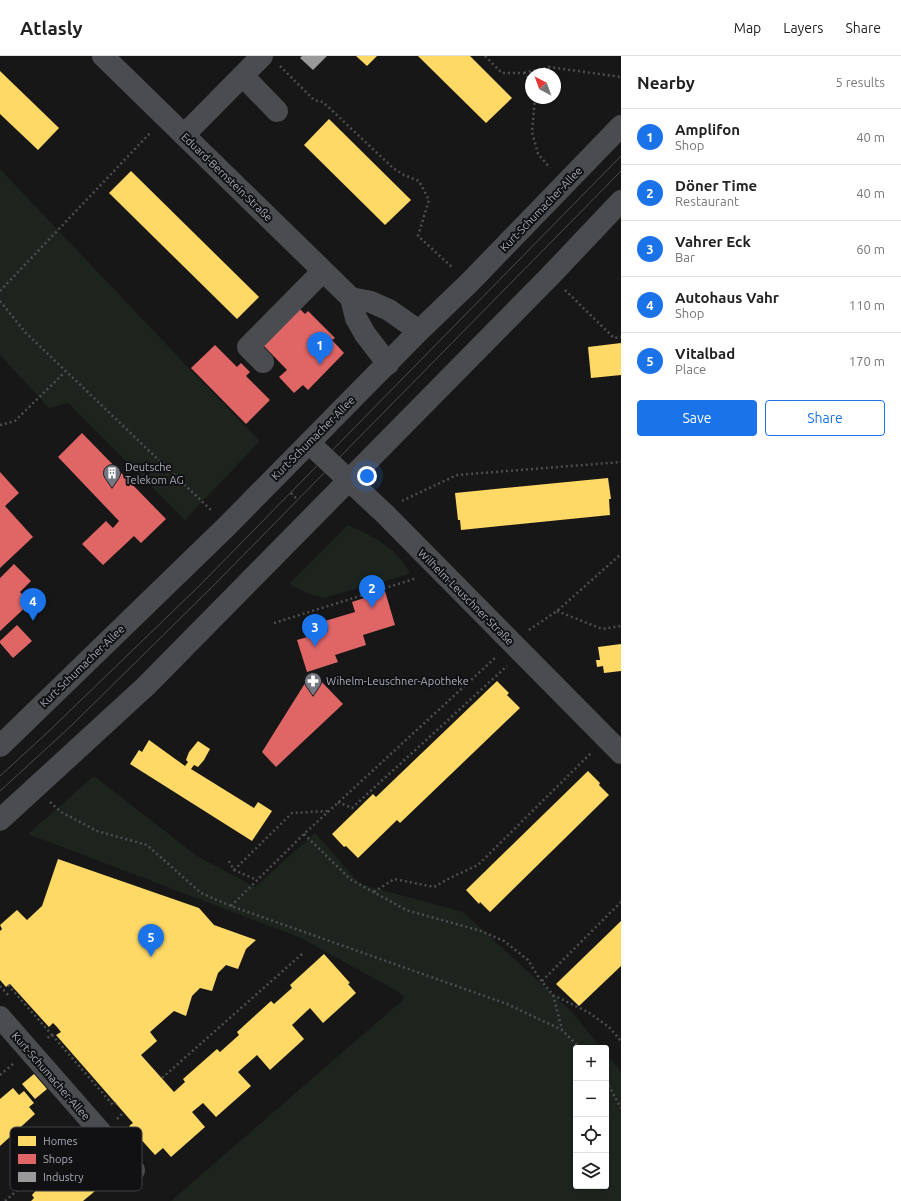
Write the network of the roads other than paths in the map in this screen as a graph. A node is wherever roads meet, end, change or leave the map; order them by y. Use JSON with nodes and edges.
{"nodes":[{"id":1,"x":103,"y":56,"type":"edge"},
{"id":2,"x":269,"y":59,"type":"edge"},
{"id":3,"x":242,"y":76,"type":"junction"},
{"id":4,"x":277,"y":111,"type":"dead end"},
{"id":5,"x":621,"y":126,"type":"edge"},
{"id":6,"x":184,"y":135,"type":"junction"},
{"id":7,"x":621,"y":202,"type":"edge"},
{"id":8,"x":323,"y":270,"type":"junction"},
{"id":9,"x":351,"y":298,"type":"junction"},
{"id":10,"x":419,"y":331,"type":"junction"},
{"id":11,"x":263,"y":362,"type":"dead end"},
{"id":12,"x":388,"y":364,"type":"junction"},
{"id":13,"x":309,"y":443,"type":"junction"},
{"id":14,"x":348,"y":479,"type":"junction"},
{"id":15,"x":614,"y":745,"type":"edge"},
{"id":16,"x":0,"y":746,"type":"edge"},
{"id":17,"x":0,"y":820,"type":"edge"},
{"id":18,"x":0,"y":1017,"type":"edge"},
{"id":19,"x":97,"y":1127,"type":"edge"}],
"edges":[{"from":1,"to":6,"type":"street","name":"Eduard-Bernstein-Straße"},
{"from":2,"to":3,"type":"street"},
{"from":3,"to":4,"type":"street"},
{"from":3,"to":6,"type":"street"},
{"from":5,"to":10,"type":"street","name":"Kurt-Schumacher-Allee"},
{"from":6,"to":8,"type":"street","name":"Eduard-Bernstein-Straße"},
{"from":7,"to":14,"type":"street"},
{"from":8,"to":9,"type":"street","name":"Eduard-Bernstein-Straße"},
{"from":8,"to":11,"type":"street"},
{"from":9,"to":10,"type":"street"},
{"from":9,"to":12,"type":"street"},
{"from":10,"to":12,"type":"street","name":"Kurt-Schumacher-Allee"},
{"from":12,"to":13,"type":"street","name":"Kurt-Schumacher-Allee"},
{"from":13,"to":14,"type":"street","name":"Wilhelm-Leuschner-Straße"},
{"from":13,"to":16,"type":"street","name":"Kurt-Schumacher-Allee"},
{"from":14,"to":15,"type":"street","name":"Wilhelm-Leuschner-Straße"},
{"from":14,"to":17,"type":"street"},
{"from":18,"to":19,"type":"street","name":"Kurt-Schumacher-Allee"}]}
